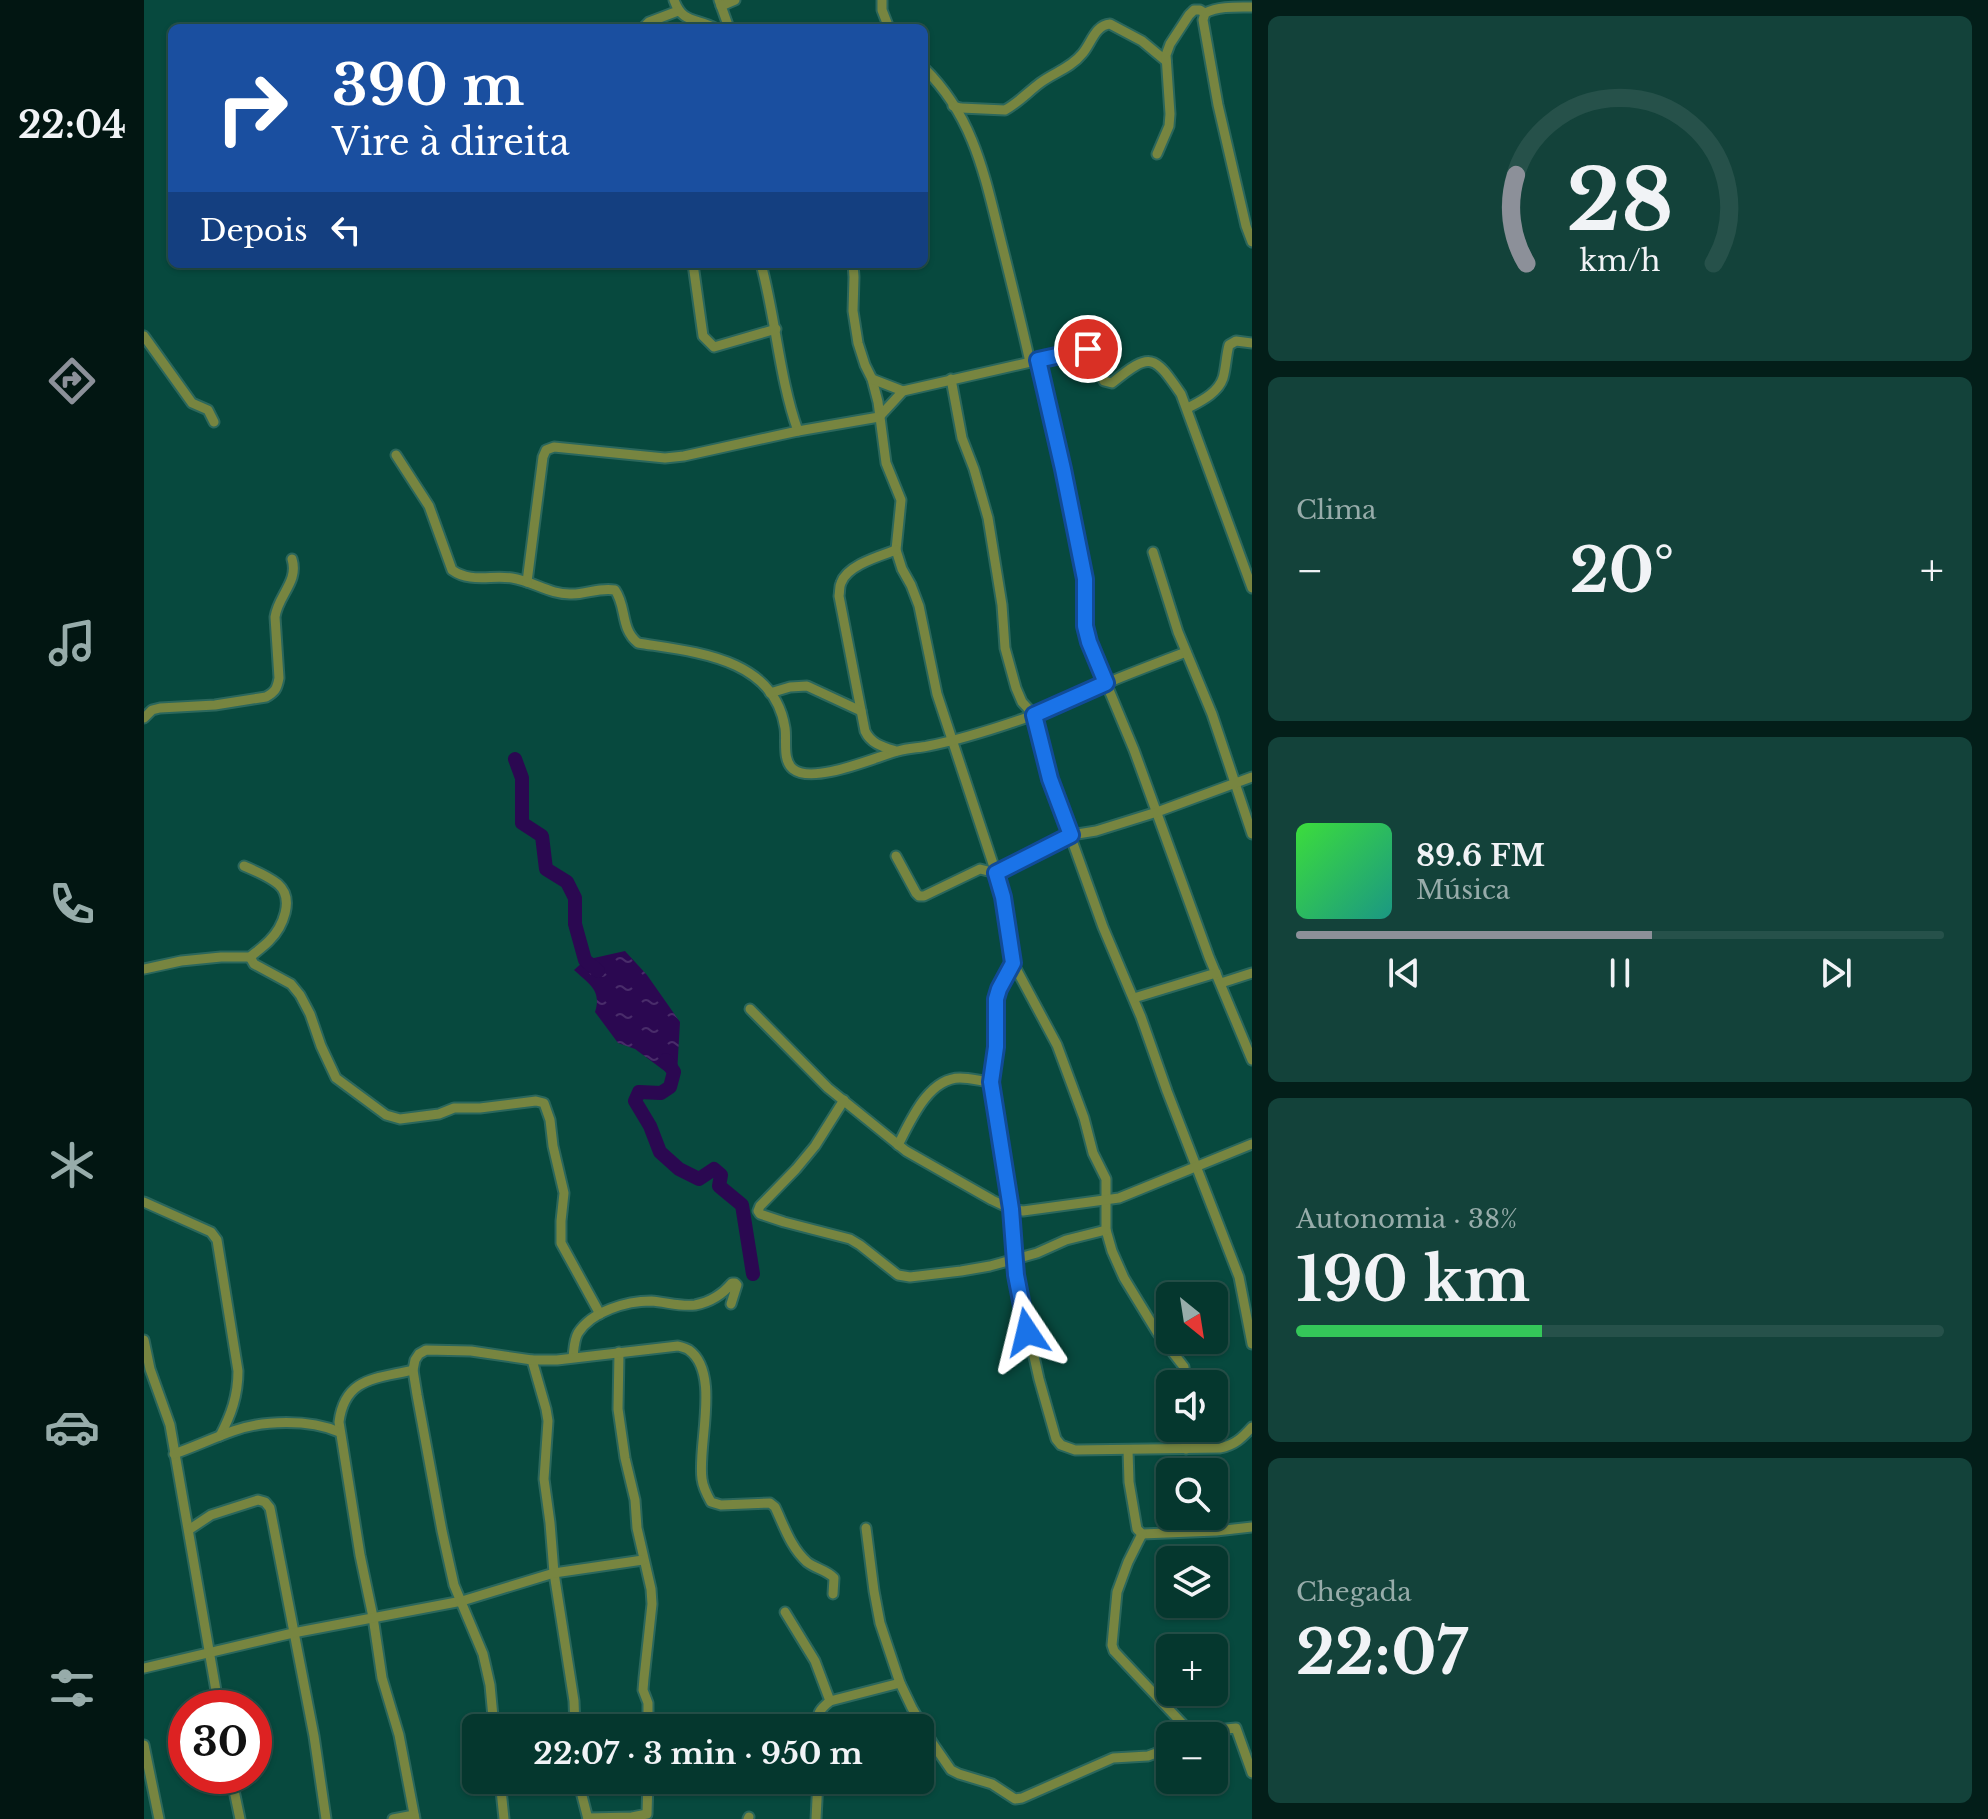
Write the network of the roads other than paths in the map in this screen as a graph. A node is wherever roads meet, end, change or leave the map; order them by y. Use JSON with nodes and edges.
{"nodes":[{"id":1,"x":674,"y":0,"type":"edge"},
{"id":2,"x":735,"y":0,"type":"edge"},
{"id":3,"x":882,"y":0,"type":"edge"},
{"id":4,"x":720,"y":3,"type":"edge"},
{"id":5,"x":1252,"y":7,"type":"edge"},
{"id":6,"x":678,"y":11,"type":"junction"},
{"id":7,"x":1205,"y":13,"type":"junction"},
{"id":8,"x":647,"y":24,"type":"edge"},
{"id":9,"x":704,"y":24,"type":"edge"},
{"id":10,"x":728,"y":24,"type":"edge"},
{"id":11,"x":887,"y":24,"type":"edge"},
{"id":12,"x":1166,"y":61,"type":"junction"},
{"id":13,"x":928,"y":72,"type":"edge"},
{"id":14,"x":953,"y":106,"type":"junction"},
{"id":15,"x":1157,"y":154,"type":"dead end"},
{"id":16,"x":1252,"y":242,"type":"edge"},
{"id":17,"x":694,"y":268,"type":"edge"},
{"id":18,"x":762,"y":268,"type":"edge"},
{"id":19,"x":853,"y":268,"type":"edge"},
{"id":20,"x":776,"y":329,"type":"junction"},
{"id":21,"x":144,"y":336,"type":"edge"},
{"id":22,"x":1252,"y":343,"type":"edge"},
{"id":23,"x":1034,"y":361,"type":"junction"},
{"id":24,"x":872,"y":379,"type":"junction"},
{"id":25,"x":951,"y":379,"type":"junction"},
{"id":26,"x":903,"y":391,"type":"junction"},
{"id":27,"x":1188,"y":408,"type":"junction"},
{"id":28,"x":879,"y":417,"type":"junction"},
{"id":29,"x":214,"y":422,"type":"dead end"},
{"id":30,"x":798,"y":431,"type":"junction"},
{"id":31,"x":396,"y":455,"type":"dead end"},
{"id":32,"x":896,"y":550,"type":"junction"},
{"id":33,"x":1153,"y":552,"type":"dead end"},
{"id":34,"x":292,"y":559,"type":"dead end"},
{"id":35,"x":527,"y":582,"type":"junction"},
{"id":36,"x":1252,"y":588,"type":"edge"},
{"id":37,"x":1186,"y":652,"type":"junction"},
{"id":38,"x":1106,"y":683,"type":"junction"},
{"id":39,"x":770,"y":693,"type":"junction"},
{"id":40,"x":861,"y":711,"type":"junction"},
{"id":41,"x":1034,"y":715,"type":"junction"},
{"id":42,"x":144,"y":718,"type":"edge"},
{"id":43,"x":953,"y":740,"type":"junction"},
{"id":44,"x":896,"y":751,"type":"junction"},
{"id":45,"x":1252,"y":777,"type":"edge"},
{"id":46,"x":1235,"y":784,"type":"junction"},
{"id":47,"x":1157,"y":812,"type":"junction"},
{"id":48,"x":1252,"y":834,"type":"edge"},
{"id":49,"x":1071,"y":835,"type":"junction"},
{"id":50,"x":896,"y":856,"type":"dead end"},
{"id":51,"x":244,"y":866,"type":"dead end"},
{"id":52,"x":996,"y":873,"type":"junction"},
{"id":53,"x":250,"y":957,"type":"junction"},
{"id":54,"x":1013,"y":963,"type":"junction"},
{"id":55,"x":144,"y":969,"type":"edge"},
{"id":56,"x":1252,"y":973,"type":"edge"},
{"id":57,"x":1218,"y":978,"type":"junction"},
{"id":58,"x":1134,"y":998,"type":"junction"},
{"id":59,"x":750,"y":1009,"type":"dead end"},
{"id":60,"x":1252,"y":1060,"type":"edge"},
{"id":61,"x":991,"y":1082,"type":"junction"},
{"id":62,"x":844,"y":1100,"type":"junction"},
{"id":63,"x":1252,"y":1144,"type":"edge"},
{"id":64,"x":898,"y":1145,"type":"junction"},
{"id":65,"x":1198,"y":1167,"type":"junction"},
{"id":66,"x":1107,"y":1200,"type":"junction"},
{"id":67,"x":144,"y":1202,"type":"edge"},
{"id":68,"x":1011,"y":1209,"type":"junction"},
{"id":69,"x":1106,"y":1230,"type":"junction"},
{"id":70,"x":1015,"y":1258,"type":"junction"},
{"id":71,"x":731,"y":1304,"type":"dead end"},
{"id":72,"x":600,"y":1314,"type":"junction"},
{"id":73,"x":144,"y":1340,"type":"edge"},
{"id":74,"x":1252,"y":1344,"type":"edge"},
{"id":75,"x":619,"y":1352,"type":"junction"},
{"id":76,"x":573,"y":1357,"type":"junction"},
{"id":77,"x":532,"y":1360,"type":"junction"},
{"id":78,"x":413,"y":1370,"type":"junction"},
{"id":79,"x":1184,"y":1370,"type":"edge"},
{"id":80,"x":1252,"y":1427,"type":"edge"},
{"id":81,"x":339,"y":1432,"type":"junction"},
{"id":82,"x":220,"y":1436,"type":"junction"},
{"id":83,"x":1186,"y":1442,"type":"edge"},
{"id":84,"x":1186,"y":1449,"type":"junction"},
{"id":85,"x":1128,"y":1450,"type":"junction"},
{"id":86,"x":174,"y":1454,"type":"junction"},
{"id":87,"x":1252,"y":1527,"type":"edge"},
{"id":88,"x":866,"y":1528,"type":"dead end"},
{"id":89,"x":190,"y":1529,"type":"junction"},
{"id":90,"x":1142,"y":1534,"type":"junction"},
{"id":91,"x":643,"y":1560,"type":"junction"},
{"id":92,"x":554,"y":1573,"type":"junction"},
{"id":93,"x":833,"y":1594,"type":"dead end"},
{"id":94,"x":462,"y":1601,"type":"junction"},
{"id":95,"x":785,"y":1612,"type":"dead end"},
{"id":96,"x":373,"y":1617,"type":"junction"},
{"id":97,"x":293,"y":1633,"type":"junction"},
{"id":98,"x":210,"y":1653,"type":"junction"},
{"id":99,"x":144,"y":1668,"type":"edge"},
{"id":100,"x":900,"y":1683,"type":"junction"},
{"id":101,"x":216,"y":1690,"type":"edge"},
{"id":102,"x":830,"y":1701,"type":"junction"},
{"id":103,"x":493,"y":1714,"type":"edge"},
{"id":104,"x":574,"y":1714,"type":"edge"},
{"id":105,"x":648,"y":1714,"type":"edge"},
{"id":106,"x":818,"y":1714,"type":"edge"},
{"id":107,"x":1180,"y":1722,"type":"edge"},
{"id":108,"x":1228,"y":1729,"type":"edge"},
{"id":109,"x":144,"y":1745,"type":"edge"},
{"id":110,"x":1156,"y":1753,"type":"edge"},
{"id":111,"x":1252,"y":1773,"type":"edge"},
{"id":112,"x":235,"y":1794,"type":"edge"},
{"id":113,"x":501,"y":1794,"type":"edge"},
{"id":114,"x":582,"y":1794,"type":"edge"},
{"id":115,"x":648,"y":1794,"type":"edge"},
{"id":116,"x":817,"y":1794,"type":"edge"},
{"id":117,"x":414,"y":1817,"type":"edge"},
{"id":118,"x":588,"y":1818,"type":"edge"},
{"id":119,"x":159,"y":1819,"type":"edge"},
{"id":120,"x":240,"y":1819,"type":"edge"},
{"id":121,"x":326,"y":1819,"type":"edge"},
{"id":122,"x":393,"y":1819,"type":"edge"},
{"id":123,"x":504,"y":1819,"type":"edge"},
{"id":124,"x":816,"y":1819,"type":"edge"}],
"edges":[{"from":1,"to":6,"type":"street"},
{"from":2,"to":4,"type":"street"},
{"from":3,"to":11,"type":"street"},
{"from":4,"to":10,"type":"street"},
{"from":5,"to":7,"type":"street"},
{"from":6,"to":8,"type":"street"},
{"from":6,"to":9,"type":"street"},
{"from":7,"to":12,"type":"street"},
{"from":7,"to":16,"type":"street"},
{"from":12,"to":14,"type":"street"},
{"from":12,"to":15,"type":"street"},
{"from":13,"to":14,"type":"street"},
{"from":14,"to":23,"type":"street"},
{"from":17,"to":20,"type":"street"},
{"from":18,"to":20,"type":"street"},
{"from":19,"to":24,"type":"street"},
{"from":20,"to":30,"type":"street"},
{"from":21,"to":29,"type":"street"},
{"from":22,"to":27,"type":"street"},
{"from":23,"to":25,"type":"street"},
{"from":23,"to":27,"type":"street"},
{"from":23,"to":38,"type":"street"},
{"from":24,"to":26,"type":"street"},
{"from":24,"to":28,"type":"street"},
{"from":25,"to":26,"type":"street"},
{"from":25,"to":41,"type":"street"},
{"from":26,"to":28,"type":"street"},
{"from":27,"to":36,"type":"street"},
{"from":28,"to":30,"type":"street"},
{"from":28,"to":32,"type":"street"},
{"from":30,"to":35,"type":"street"},
{"from":31,"to":35,"type":"street"},
{"from":32,"to":40,"type":"street"},
{"from":32,"to":43,"type":"street"},
{"from":33,"to":37,"type":"street"},
{"from":34,"to":42,"type":"street"},
{"from":35,"to":39,"type":"street"},
{"from":37,"to":38,"type":"street"},
{"from":37,"to":46,"type":"street"},
{"from":38,"to":41,"type":"street"},
{"from":38,"to":47,"type":"street"},
{"from":39,"to":40,"type":"street"},
{"from":39,"to":44,"type":"street"},
{"from":40,"to":44,"type":"street"},
{"from":41,"to":43,"type":"street"},
{"from":41,"to":49,"type":"street"},
{"from":43,"to":44,"type":"street"},
{"from":43,"to":52,"type":"street"},
{"from":45,"to":46,"type":"street"},
{"from":46,"to":47,"type":"street"},
{"from":46,"to":48,"type":"street"},
{"from":47,"to":49,"type":"street"},
{"from":47,"to":57,"type":"street"},
{"from":49,"to":52,"type":"street"},
{"from":49,"to":58,"type":"street"},
{"from":50,"to":52,"type":"street"},
{"from":51,"to":53,"type":"street"},
{"from":52,"to":54,"type":"street"},
{"from":53,"to":55,"type":"street"},
{"from":53,"to":72,"type":"street"},
{"from":54,"to":61,"type":"street"},
{"from":54,"to":66,"type":"street"},
{"from":56,"to":57,"type":"street"},
{"from":57,"to":58,"type":"street"},
{"from":57,"to":60,"type":"street"},
{"from":58,"to":65,"type":"street"},
{"from":59,"to":62,"type":"street"},
{"from":61,"to":64,"type":"street"},
{"from":61,"to":68,"type":"street"},
{"from":62,"to":64,"type":"street"},
{"from":62,"to":70,"type":"street"},
{"from":63,"to":65,"type":"street"},
{"from":64,"to":68,"type":"street"},
{"from":65,"to":66,"type":"street"},
{"from":65,"to":74,"type":"street"},
{"from":66,"to":68,"type":"street"},
{"from":66,"to":69,"type":"street"},
{"from":67,"to":82,"type":"street"},
{"from":68,"to":70,"type":"street"},
{"from":69,"to":70,"type":"street"},
{"from":69,"to":79,"type":"street"},
{"from":70,"to":85,"type":"street"},
{"from":71,"to":72,"type":"street"},
{"from":72,"to":76,"type":"street"},
{"from":73,"to":86,"type":"street"},
{"from":75,"to":76,"type":"street"},
{"from":75,"to":91,"type":"street"},
{"from":75,"to":93,"type":"street"},
{"from":76,"to":77,"type":"street"},
{"from":77,"to":78,"type":"street"},
{"from":77,"to":92,"type":"street"},
{"from":78,"to":81,"type":"street"},
{"from":78,"to":94,"type":"street"},
{"from":80,"to":84,"type":"street"},
{"from":81,"to":82,"type":"street"},
{"from":81,"to":96,"type":"street"},
{"from":82,"to":86,"type":"street"},
{"from":83,"to":84,"type":"street"},
{"from":84,"to":85,"type":"street"},
{"from":85,"to":90,"type":"street"},
{"from":86,"to":89,"type":"street"},
{"from":87,"to":90,"type":"street"},
{"from":88,"to":100,"type":"street"},
{"from":89,"to":97,"type":"street"},
{"from":89,"to":98,"type":"street"},
{"from":90,"to":107,"type":"street"},
{"from":91,"to":92,"type":"street"},
{"from":91,"to":105,"type":"street"},
{"from":92,"to":94,"type":"street"},
{"from":92,"to":104,"type":"street"},
{"from":94,"to":96,"type":"street"},
{"from":94,"to":103,"type":"street"},
{"from":95,"to":102,"type":"street"},
{"from":96,"to":97,"type":"street"},
{"from":96,"to":117,"type":"street"},
{"from":97,"to":98,"type":"street"},
{"from":97,"to":121,"type":"street"},
{"from":98,"to":99,"type":"street"},
{"from":98,"to":101,"type":"street"},
{"from":100,"to":102,"type":"street"},
{"from":100,"to":110,"type":"street"},
{"from":102,"to":106,"type":"street"},
{"from":108,"to":111,"type":"street"},
{"from":109,"to":119,"type":"street"},
{"from":112,"to":120,"type":"street"},
{"from":113,"to":123,"type":"street"},
{"from":114,"to":118,"type":"street"},
{"from":115,"to":118,"type":"street"},
{"from":116,"to":124,"type":"street"},
{"from":117,"to":122,"type":"street"}]}
